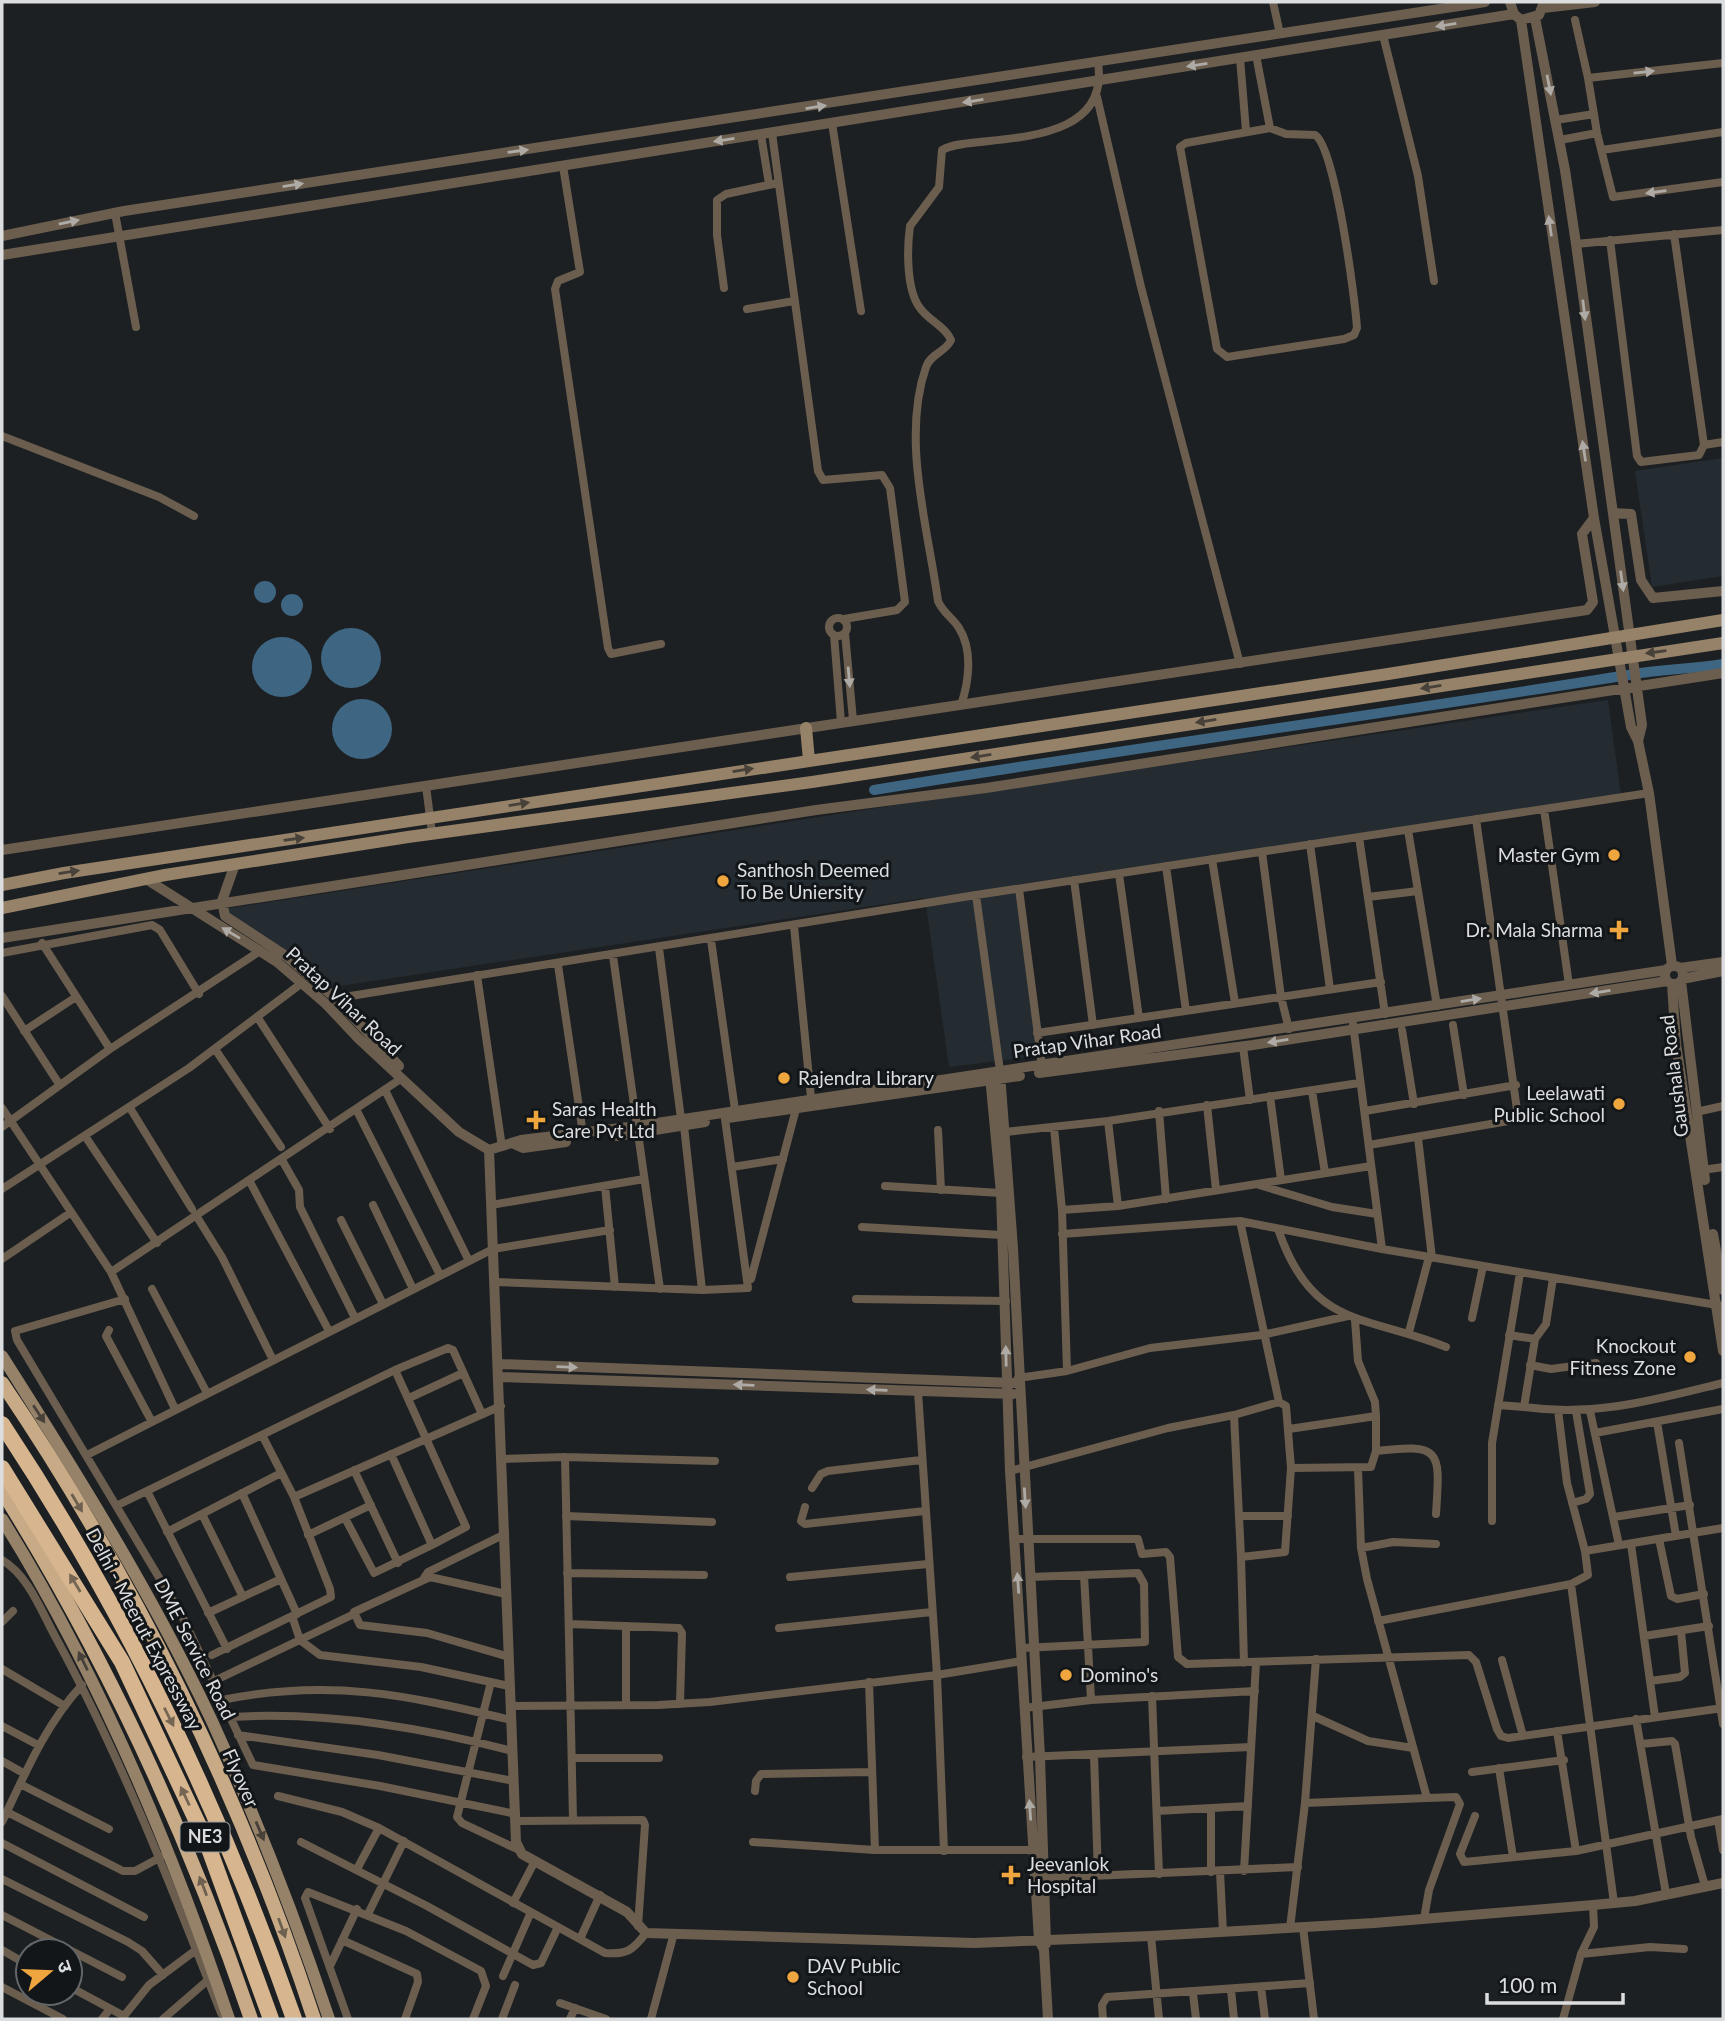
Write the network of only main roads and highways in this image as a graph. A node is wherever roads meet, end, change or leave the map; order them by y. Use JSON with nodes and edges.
{"nodes":[{"id":1,"x":1723,"y":620,"type":"edge"},
{"id":2,"x":1723,"y":643,"type":"edge"},
{"id":3,"x":806,"y":727,"type":"road end"},
{"id":4,"x":809,"y":760,"type":"junction"},
{"id":5,"x":2,"y":885,"type":"edge"},
{"id":6,"x":2,"y":908,"type":"edge"},
{"id":7,"x":2,"y":1356,"type":"edge"},
{"id":8,"x":2,"y":1383,"type":"edge"},
{"id":9,"x":2,"y":1424,"type":"edge"},
{"id":10,"x":2,"y":1468,"type":"edge"},
{"id":11,"x":2,"y":1490,"type":"edge"},
{"id":12,"x":2,"y":1519,"type":"edge"},
{"id":13,"x":2,"y":1543,"type":"edge"},
{"id":14,"x":19,"y":1546,"type":"junction"},
{"id":15,"x":222,"y":2018,"type":"edge"},
{"id":16,"x":251,"y":2019,"type":"edge"},
{"id":17,"x":271,"y":2019,"type":"edge"},
{"id":18,"x":294,"y":2019,"type":"edge"},
{"id":19,"x":314,"y":2019,"type":"edge"},
{"id":20,"x":329,"y":2019,"type":"edge"}],
"edges":[{"from":1,"to":4,"type":"main road"},
{"from":2,"to":6,"type":"main road","one_way":true},
{"from":3,"to":4,"type":"main road"},
{"from":5,"to":4,"type":"main road","one_way":true},
{"from":7,"to":20,"type":"main road","name":"DME Service Road","one_way":true},
{"from":8,"to":19,"type":"highway","name":"Flyover","one_way":true},
{"from":9,"to":18,"type":"highway","name":"Delhi - Meerut Expressway","number":"NE3","one_way":true},
{"from":17,"to":10,"type":"highway","name":"Delhi - Meerut Expressway","number":"NE3","one_way":true},
{"from":16,"to":11,"type":"highway","one_way":true},
{"from":12,"to":14,"type":"main road"},
{"from":13,"to":14,"type":"main road"},
{"from":15,"to":14,"type":"main road","one_way":true}]}
